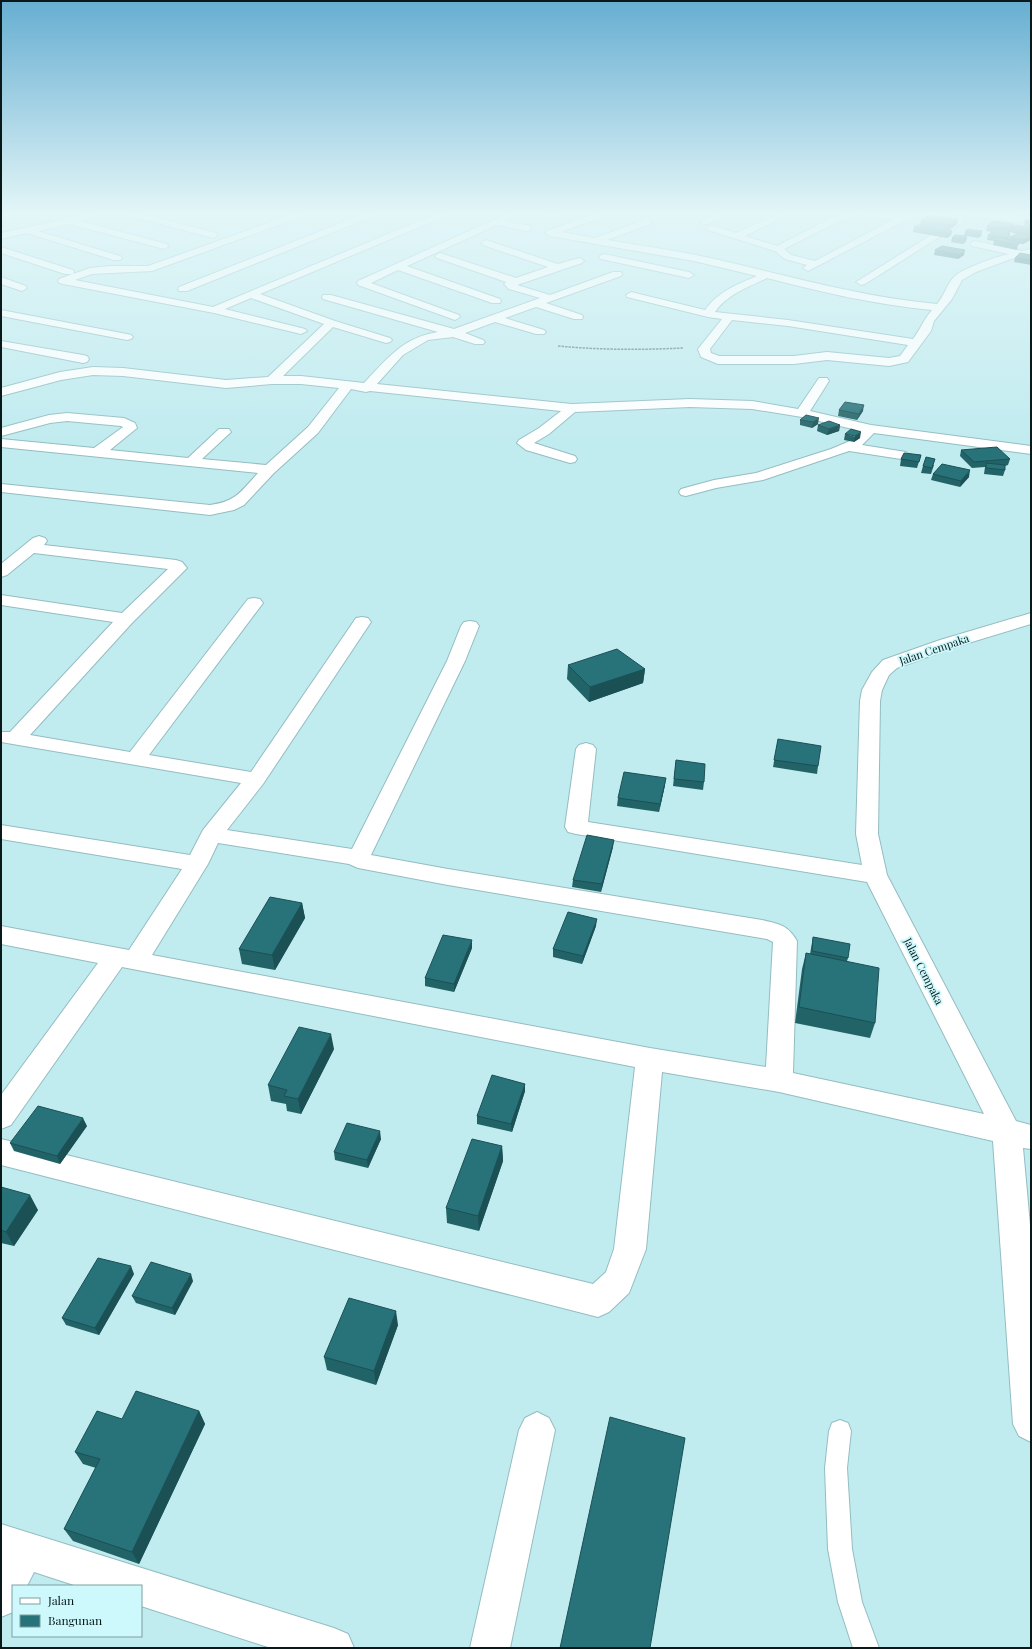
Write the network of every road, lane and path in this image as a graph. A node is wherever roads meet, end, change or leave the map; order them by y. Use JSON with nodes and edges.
{"nodes":[{"id":1,"x":12,"y":290,"type":"edge"},
{"id":2,"x":110,"y":290,"type":"edge"},
{"id":3,"x":264,"y":290,"type":"edge"},
{"id":4,"x":381,"y":290,"type":"edge"},
{"id":5,"x":464,"y":290,"type":"edge"},
{"id":6,"x":526,"y":290,"type":"edge"},
{"id":7,"x":572,"y":290,"type":"edge"},
{"id":8,"x":579,"y":290,"type":"edge"},
{"id":9,"x":734,"y":290,"type":"edge"},
{"id":10,"x":825,"y":290,"type":"edge"},
{"id":11,"x":952,"y":290,"type":"edge"},
{"id":12,"x":664,"y":292,"type":"dead end"},
{"id":13,"x":15,"y":293,"type":"dead end"},
{"id":14,"x":594,"y":294,"type":"dead end"},
{"id":15,"x":252,"y":295,"type":"junction"},
{"id":16,"x":327,"y":296,"type":"dead end"},
{"id":17,"x":631,"y":296,"type":"dead end"},
{"id":18,"x":551,"y":298,"type":"junction"},
{"id":19,"x":651,"y":300,"type":"junction"},
{"id":20,"x":496,"y":301,"type":"dead end"},
{"id":21,"x":538,"y":304,"type":"junction"},
{"id":22,"x":939,"y":307,"type":"junction"},
{"id":23,"x":214,"y":310,"type":"junction"},
{"id":24,"x":1,"y":313,"type":"edge"},
{"id":25,"x":708,"y":314,"type":"junction"},
{"id":26,"x":455,"y":317,"type":"dead end"},
{"id":27,"x":578,"y":317,"type":"dead end"},
{"id":28,"x":729,"y":317,"type":"junction"},
{"id":29,"x":496,"y":319,"type":"junction"},
{"id":30,"x":916,"y":319,"type":"dead end"},
{"id":31,"x":929,"y":320,"type":"junction"},
{"id":32,"x":331,"y":323,"type":"junction"},
{"id":33,"x":301,"y":331,"type":"dead end"},
{"id":34,"x":540,"y":332,"type":"dead end"},
{"id":35,"x":454,"y":333,"type":"junction"},
{"id":36,"x":126,"y":337,"type":"dead end"},
{"id":37,"x":386,"y":340,"type":"dead end"},
{"id":38,"x":479,"y":342,"type":"dead end"},
{"id":39,"x":915,"y":343,"type":"junction"},
{"id":40,"x":1,"y":344,"type":"edge"},
{"id":41,"x":552,"y":345,"type":"dead end"},
{"id":42,"x":704,"y":349,"type":"junction"},
{"id":43,"x":83,"y":359,"type":"dead end"},
{"id":44,"x":272,"y":380,"type":"junction"},
{"id":45,"x":823,"y":381,"type":"dead end"},
{"id":46,"x":348,"y":385,"type":"junction"},
{"id":47,"x":366,"y":388,"type":"junction"},
{"id":48,"x":1,"y":392,"type":"edge"},
{"id":49,"x":572,"y":408,"type":"junction"},
{"id":50,"x":802,"y":413,"type":"junction"},
{"id":51,"x":871,"y":429,"type":"junction"},
{"id":52,"x":1,"y":432,"type":"edge"},
{"id":53,"x":224,"y":432,"type":"dead end"},
{"id":54,"x":1,"y":443,"type":"edge"},
{"id":55,"x":848,"y":447,"type":"junction"},
{"id":56,"x":1031,"y":450,"type":"edge"},
{"id":57,"x":97,"y":452,"type":"junction"},
{"id":58,"x":901,"y":455,"type":"edge"},
{"id":59,"x":570,"y":459,"type":"dead end"},
{"id":60,"x":191,"y":462,"type":"junction"},
{"id":61,"x":269,"y":470,"type":"junction"},
{"id":62,"x":1,"y":488,"type":"edge"},
{"id":63,"x":686,"y":492,"type":"dead end"},
{"id":64,"x":1,"y":572,"type":"edge"},
{"id":65,"x":1,"y":600,"type":"edge"},
{"id":66,"x":254,"y":603,"type":"dead end"},
{"id":67,"x":1031,"y":618,"type":"edge"},
{"id":68,"x":126,"y":619,"type":"junction"},
{"id":69,"x":362,"y":622,"type":"dead end"},
{"id":70,"x":470,"y":626,"type":"dead end"},
{"id":71,"x":8,"y":737,"type":"edge"},
{"id":72,"x":586,"y":749,"type":"dead end"},
{"id":73,"x":135,"y":759,"type":"junction"},
{"id":74,"x":256,"y":779,"type":"junction"},
{"id":75,"x":1,"y":832,"type":"edge"},
{"id":76,"x":211,"y":835,"type":"junction"},
{"id":77,"x":358,"y":858,"type":"junction"},
{"id":78,"x":196,"y":864,"type":"junction"},
{"id":79,"x":875,"y":875,"type":"junction"},
{"id":80,"x":1,"y":935,"type":"edge"},
{"id":81,"x":125,"y":959,"type":"junction"},
{"id":82,"x":650,"y":1059,"type":"junction"},
{"id":83,"x":778,"y":1081,"type":"junction"},
{"id":84,"x":1,"y":1117,"type":"edge"},
{"id":85,"x":1019,"y":1134,"type":"edge"},
{"id":86,"x":1,"y":1152,"type":"edge"},
{"id":87,"x":1031,"y":1424,"type":"edge"},
{"id":88,"x":537,"y":1430,"type":"dead end"},
{"id":89,"x":840,"y":1431,"type":"dead end"},
{"id":90,"x":13,"y":1546,"type":"edge"},
{"id":91,"x":135,"y":1585,"type":"edge"},
{"id":92,"x":142,"y":1587,"type":"edge"},
{"id":93,"x":1,"y":1598,"type":"edge"},
{"id":94,"x":334,"y":1648,"type":"edge"},
{"id":95,"x":490,"y":1648,"type":"edge"},
{"id":96,"x":866,"y":1648,"type":"edge"}],
"edges":[{"from":1,"to":13,"type":"street"},
{"from":2,"to":23,"type":"street"},
{"from":3,"to":15,"type":"street"},
{"from":4,"to":26,"type":"street"},
{"from":5,"to":20,"type":"street"},
{"from":6,"to":18,"type":"street"},
{"from":7,"to":18,"type":"street"},
{"from":8,"to":14,"type":"street"},
{"from":9,"to":25,"type":"street"},
{"from":10,"to":22,"type":"street"},
{"from":11,"to":22,"type":"street"},
{"from":12,"to":19,"type":"street"},
{"from":15,"to":23,"type":"street"},
{"from":15,"to":32,"type":"street"},
{"from":16,"to":35,"type":"street"},
{"from":17,"to":19,"type":"street"},
{"from":18,"to":21,"type":"street"},
{"from":19,"to":25,"type":"street"},
{"from":21,"to":27,"type":"street"},
{"from":21,"to":29,"type":"street"},
{"from":22,"to":31,"type":"street"},
{"from":23,"to":33,"type":"street"},
{"from":24,"to":36,"type":"street"},
{"from":25,"to":28,"type":"street"},
{"from":28,"to":39,"type":"street"},
{"from":28,"to":42,"type":"street"},
{"from":29,"to":34,"type":"street"},
{"from":29,"to":35,"type":"street"},
{"from":30,"to":31,"type":"street"},
{"from":31,"to":39,"type":"street"},
{"from":32,"to":37,"type":"street"},
{"from":32,"to":44,"type":"street"},
{"from":35,"to":38,"type":"street"},
{"from":35,"to":47,"type":"street"},
{"from":39,"to":42,"type":"street"},
{"from":40,"to":43,"type":"street"},
{"from":41,"to":42,"type":"path"},
{"from":44,"to":46,"type":"street"},
{"from":44,"to":48,"type":"street"},
{"from":45,"to":50,"type":"street"},
{"from":46,"to":47,"type":"street"},
{"from":46,"to":61,"type":"street"},
{"from":47,"to":49,"type":"street"},
{"from":49,"to":50,"type":"street"},
{"from":49,"to":59,"type":"street"},
{"from":50,"to":51,"type":"street"},
{"from":51,"to":55,"type":"street"},
{"from":51,"to":56,"type":"street"},
{"from":52,"to":57,"type":"street"},
{"from":53,"to":60,"type":"street"},
{"from":54,"to":57,"type":"street"},
{"from":55,"to":58,"type":"street"},
{"from":55,"to":63,"type":"street"},
{"from":57,"to":60,"type":"street"},
{"from":60,"to":61,"type":"street"},
{"from":61,"to":62,"type":"street"},
{"from":64,"to":68,"type":"street"},
{"from":65,"to":68,"type":"street"},
{"from":66,"to":73,"type":"street"},
{"from":67,"to":79,"type":"street","name":"Jalan Cempaka"},
{"from":68,"to":71,"type":"street"},
{"from":69,"to":74,"type":"street"},
{"from":70,"to":77,"type":"street"},
{"from":71,"to":73,"type":"street"},
{"from":72,"to":79,"type":"street"},
{"from":73,"to":74,"type":"street"},
{"from":74,"to":76,"type":"street"},
{"from":75,"to":78,"type":"street"},
{"from":76,"to":77,"type":"street"},
{"from":76,"to":78,"type":"street"},
{"from":77,"to":83,"type":"street"},
{"from":78,"to":81,"type":"street"},
{"from":79,"to":85,"type":"street","name":"Jalan Cempaka"},
{"from":80,"to":81,"type":"street"},
{"from":81,"to":82,"type":"street"},
{"from":81,"to":84,"type":"street"},
{"from":82,"to":83,"type":"street"},
{"from":82,"to":86,"type":"street"},
{"from":83,"to":85,"type":"street"},
{"from":85,"to":87,"type":"street","name":"Jalan Cempaka"},
{"from":88,"to":95,"type":"street"},
{"from":89,"to":96,"type":"lane"},
{"from":90,"to":91,"type":"street"},
{"from":90,"to":93,"type":"street"},
{"from":92,"to":94,"type":"street"}]}
